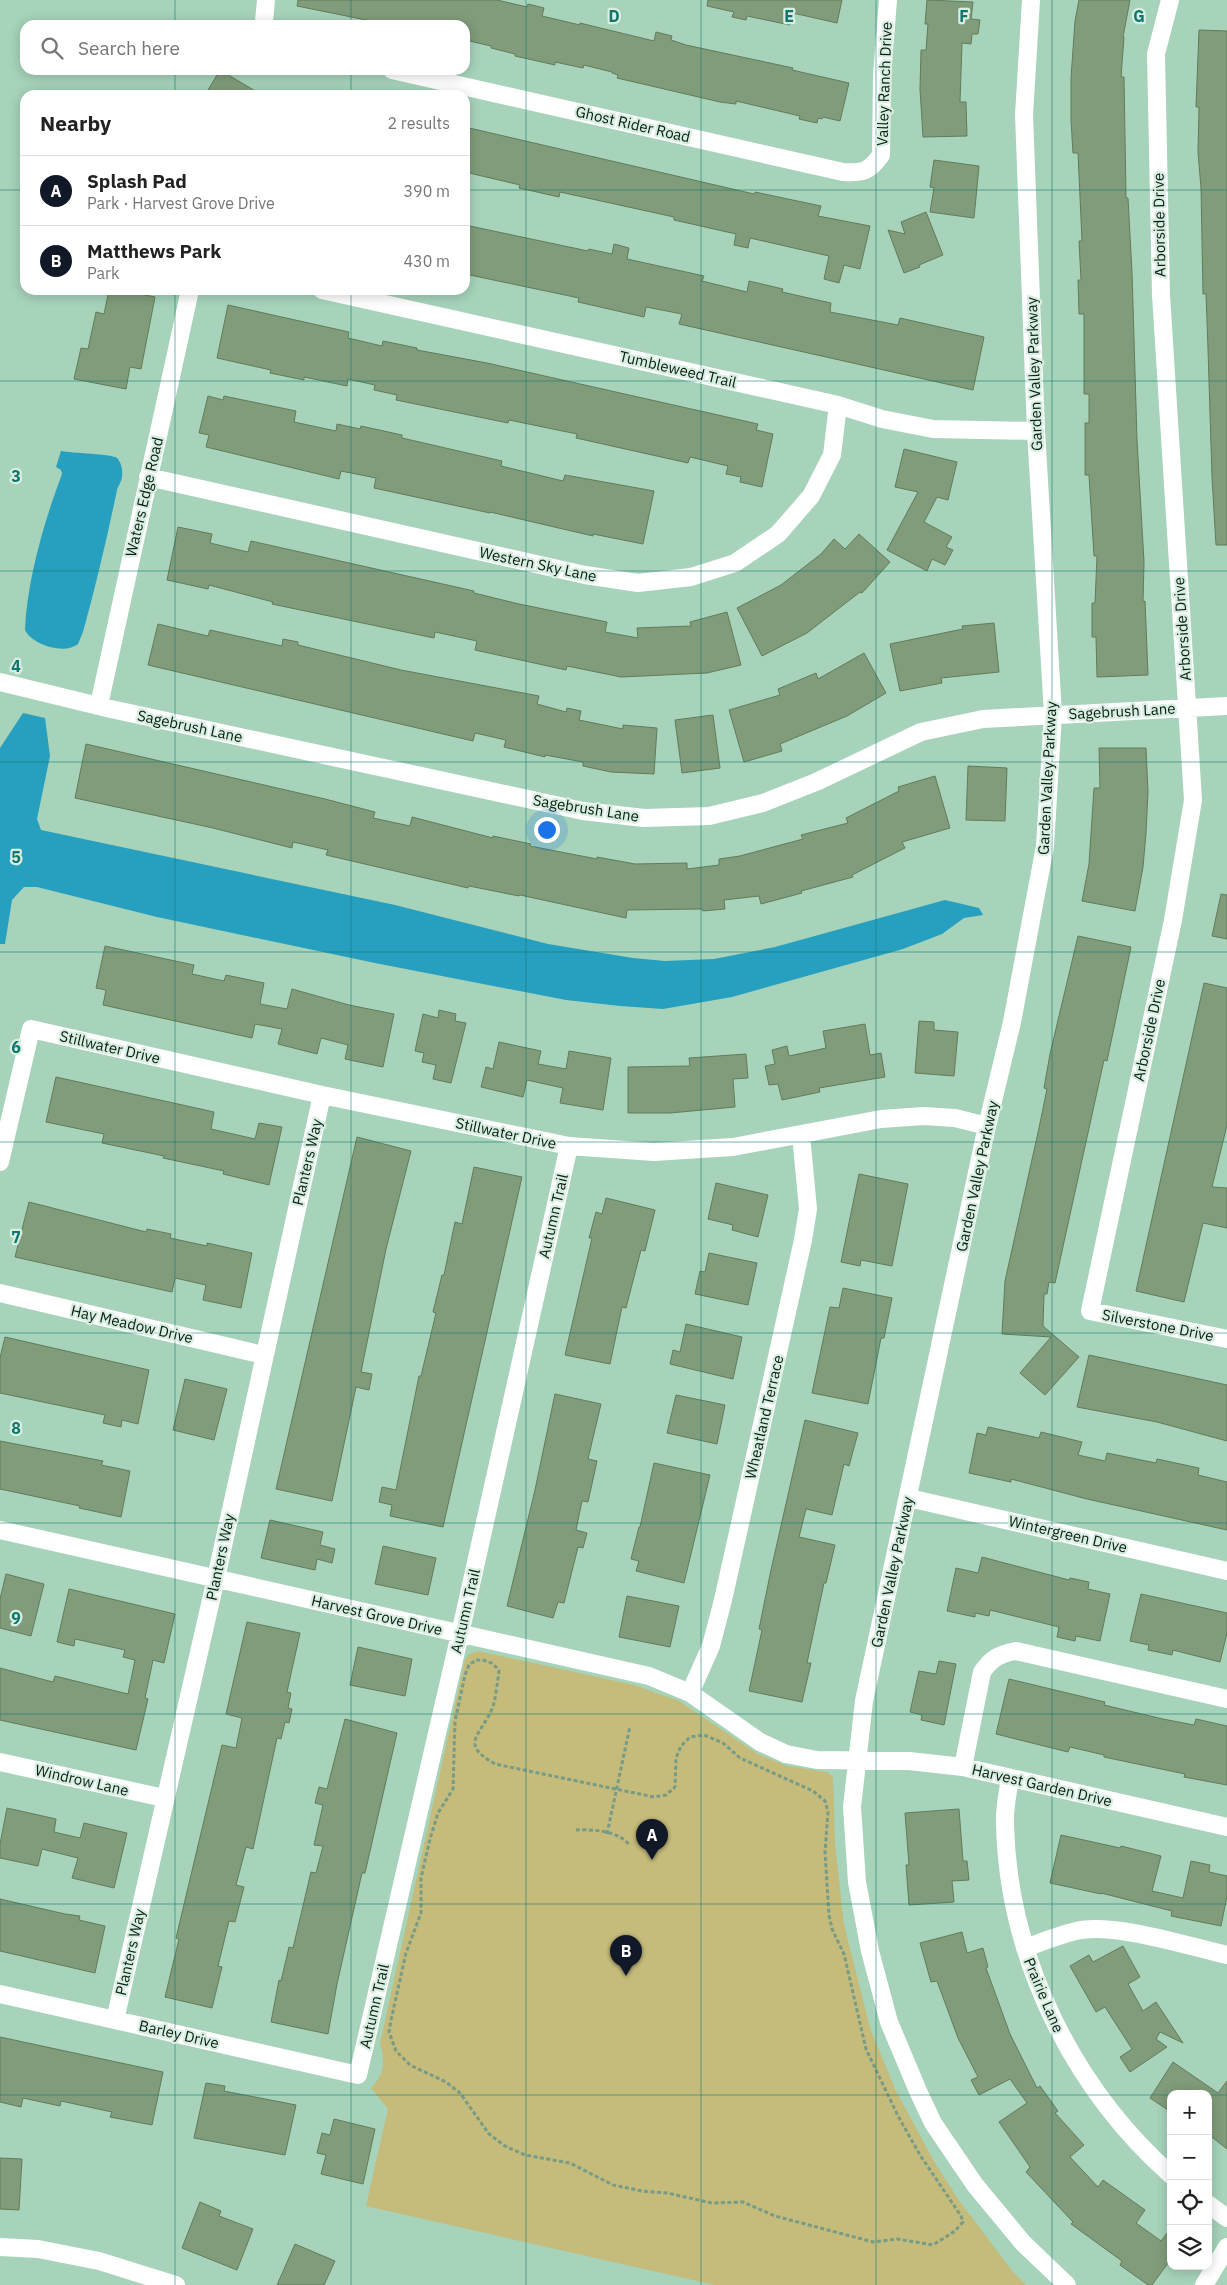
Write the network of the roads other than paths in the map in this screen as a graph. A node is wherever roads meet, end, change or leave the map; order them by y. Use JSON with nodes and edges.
{"nodes":[{"id":1,"x":266,"y":0,"type":"edge"},
{"id":2,"x":888,"y":0,"type":"edge"},
{"id":3,"x":1031,"y":0,"type":"edge"},
{"id":4,"x":1170,"y":0,"type":"edge"},
{"id":5,"x":264,"y":20,"type":"edge"},
{"id":6,"x":414,"y":75,"type":"edge"},
{"id":7,"x":873,"y":166,"type":"joint"},
{"id":8,"x":189,"y":295,"type":"edge"},
{"id":9,"x":344,"y":295,"type":"edge"},
{"id":10,"x":838,"y":405,"type":"junction"},
{"id":11,"x":1036,"y":431,"type":"junction"},
{"id":12,"x":148,"y":477,"type":"junction"},
{"id":13,"x":0,"y":682,"type":"edge"},
{"id":14,"x":99,"y":705,"type":"junction"},
{"id":15,"x":1227,"y":706,"type":"edge"},
{"id":16,"x":1187,"y":708,"type":"junction"},
{"id":17,"x":1053,"y":714,"type":"junction"},
{"id":18,"x":322,"y":1095,"type":"junction"},
{"id":19,"x":987,"y":1126,"type":"junction"},
{"id":20,"x":801,"y":1135,"type":"junction"},
{"id":21,"x":568,"y":1146,"type":"junction"},
{"id":22,"x":0,"y":1162,"type":"edge"},
{"id":23,"x":0,"y":1293,"type":"edge"},
{"id":24,"x":1090,"y":1311,"type":"joint"},
{"id":25,"x":1227,"y":1338,"type":"edge"},
{"id":26,"x":264,"y":1354,"type":"junction"},
{"id":27,"x":909,"y":1498,"type":"junction"},
{"id":28,"x":0,"y":1530,"type":"edge"},
{"id":29,"x":1227,"y":1571,"type":"edge"},
{"id":30,"x":216,"y":1578,"type":"junction"},
{"id":31,"x":460,"y":1634,"type":"junction"},
{"id":32,"x":690,"y":1693,"type":"junction"},
{"id":33,"x":1227,"y":1699,"type":"edge"},
{"id":34,"x":856,"y":1761,"type":"junction"},
{"id":35,"x":0,"y":1762,"type":"edge"},
{"id":36,"x":963,"y":1767,"type":"junction"},
{"id":37,"x":1010,"y":1778,"type":"junction"},
{"id":38,"x":164,"y":1798,"type":"junction"},
{"id":39,"x":1227,"y":1828,"type":"edge"},
{"id":40,"x":1025,"y":1948,"type":"junction"},
{"id":41,"x":1227,"y":1955,"type":"edge"},
{"id":42,"x":0,"y":1994,"type":"edge"},
{"id":43,"x":114,"y":2020,"type":"junction"},
{"id":44,"x":358,"y":2075,"type":"joint"},
{"id":45,"x":1167,"y":2172,"type":"edge"},
{"id":46,"x":1212,"y":2207,"type":"edge"},
{"id":47,"x":1227,"y":2218,"type":"edge"},
{"id":48,"x":0,"y":2247,"type":"edge"},
{"id":49,"x":1227,"y":2247,"type":"edge"},
{"id":50,"x":176,"y":2285,"type":"edge"},
{"id":51,"x":1067,"y":2285,"type":"edge"},
{"id":52,"x":1204,"y":2285,"type":"edge"}],
"edges":[{"from":1,"to":5,"type":"street"},
{"from":2,"to":7,"type":"street","name":"Valley Ranch Drive"},
{"from":3,"to":11,"type":"street","name":"Garden Valley Parkway"},
{"from":4,"to":16,"type":"street","name":"Arborside Drive"},
{"from":6,"to":7,"type":"street","name":"Ghost Rider Road"},
{"from":8,"to":12,"type":"street","name":"Waters Edge Road"},
{"from":9,"to":10,"type":"street","name":"Tumbleweed Trail"},
{"from":10,"to":11,"type":"street","name":"Tumbleweed Trail"},
{"from":10,"to":12,"type":"street","name":"Western Sky Lane"},
{"from":11,"to":17,"type":"street","name":"Garden Valley Parkway"},
{"from":12,"to":14,"type":"street","name":"Waters Edge Road"},
{"from":13,"to":14,"type":"street","name":"Sagebrush Lane"},
{"from":14,"to":17,"type":"street","name":"Sagebrush Lane"},
{"from":15,"to":16,"type":"street","name":"Sagebrush Lane"},
{"from":16,"to":17,"type":"street","name":"Sagebrush Lane"},
{"from":16,"to":24,"type":"street","name":"Arborside Drive"},
{"from":17,"to":19,"type":"street","name":"Garden Valley Parkway"},
{"from":18,"to":21,"type":"street","name":"Stillwater Drive"},
{"from":18,"to":22,"type":"street","name":"Stillwater Drive"},
{"from":18,"to":26,"type":"street","name":"Planters Way"},
{"from":19,"to":20,"type":"street","name":"Stillwater Drive"},
{"from":19,"to":27,"type":"street","name":"Garden Valley Parkway"},
{"from":20,"to":21,"type":"street","name":"Stillwater Drive"},
{"from":20,"to":32,"type":"street","name":"Wheatland Terrace"},
{"from":21,"to":31,"type":"street","name":"Autumn Trail"},
{"from":23,"to":26,"type":"street","name":"Hay Meadow Drive"},
{"from":24,"to":25,"type":"street","name":"Silverstone Drive"},
{"from":26,"to":30,"type":"street","name":"Planters Way"},
{"from":27,"to":29,"type":"street","name":"Wintergreen Drive"},
{"from":27,"to":34,"type":"street","name":"Garden Valley Parkway"},
{"from":28,"to":30,"type":"street","name":"Harvest Grove Drive"},
{"from":30,"to":31,"type":"street","name":"Harvest Grove Drive"},
{"from":30,"to":38,"type":"street","name":"Planters Way"},
{"from":31,"to":32,"type":"street","name":"Harvest Grove Drive"},
{"from":31,"to":44,"type":"street","name":"Autumn Trail"},
{"from":32,"to":34,"type":"street","name":"Harvest Grove Drive"},
{"from":33,"to":36,"type":"street"},
{"from":34,"to":36,"type":"street","name":"Harvest Garden Drive"},
{"from":34,"to":51,"type":"street","name":"Garden Valley Parkway"},
{"from":35,"to":38,"type":"street","name":"Windrow Lane"},
{"from":36,"to":37,"type":"street","name":"Harvest Garden Drive"},
{"from":37,"to":39,"type":"street","name":"Harvest Garden Drive"},
{"from":37,"to":40,"type":"street","name":"Prairie Lane"},
{"from":38,"to":43,"type":"street","name":"Planters Way"},
{"from":40,"to":41,"type":"street"},
{"from":40,"to":45,"type":"street","name":"Prairie Lane"},
{"from":42,"to":43,"type":"street","name":"Barley Drive"},
{"from":43,"to":44,"type":"street","name":"Barley Drive"},
{"from":46,"to":47,"type":"street"},
{"from":48,"to":50,"type":"street"},
{"from":49,"to":52,"type":"street"}]}
